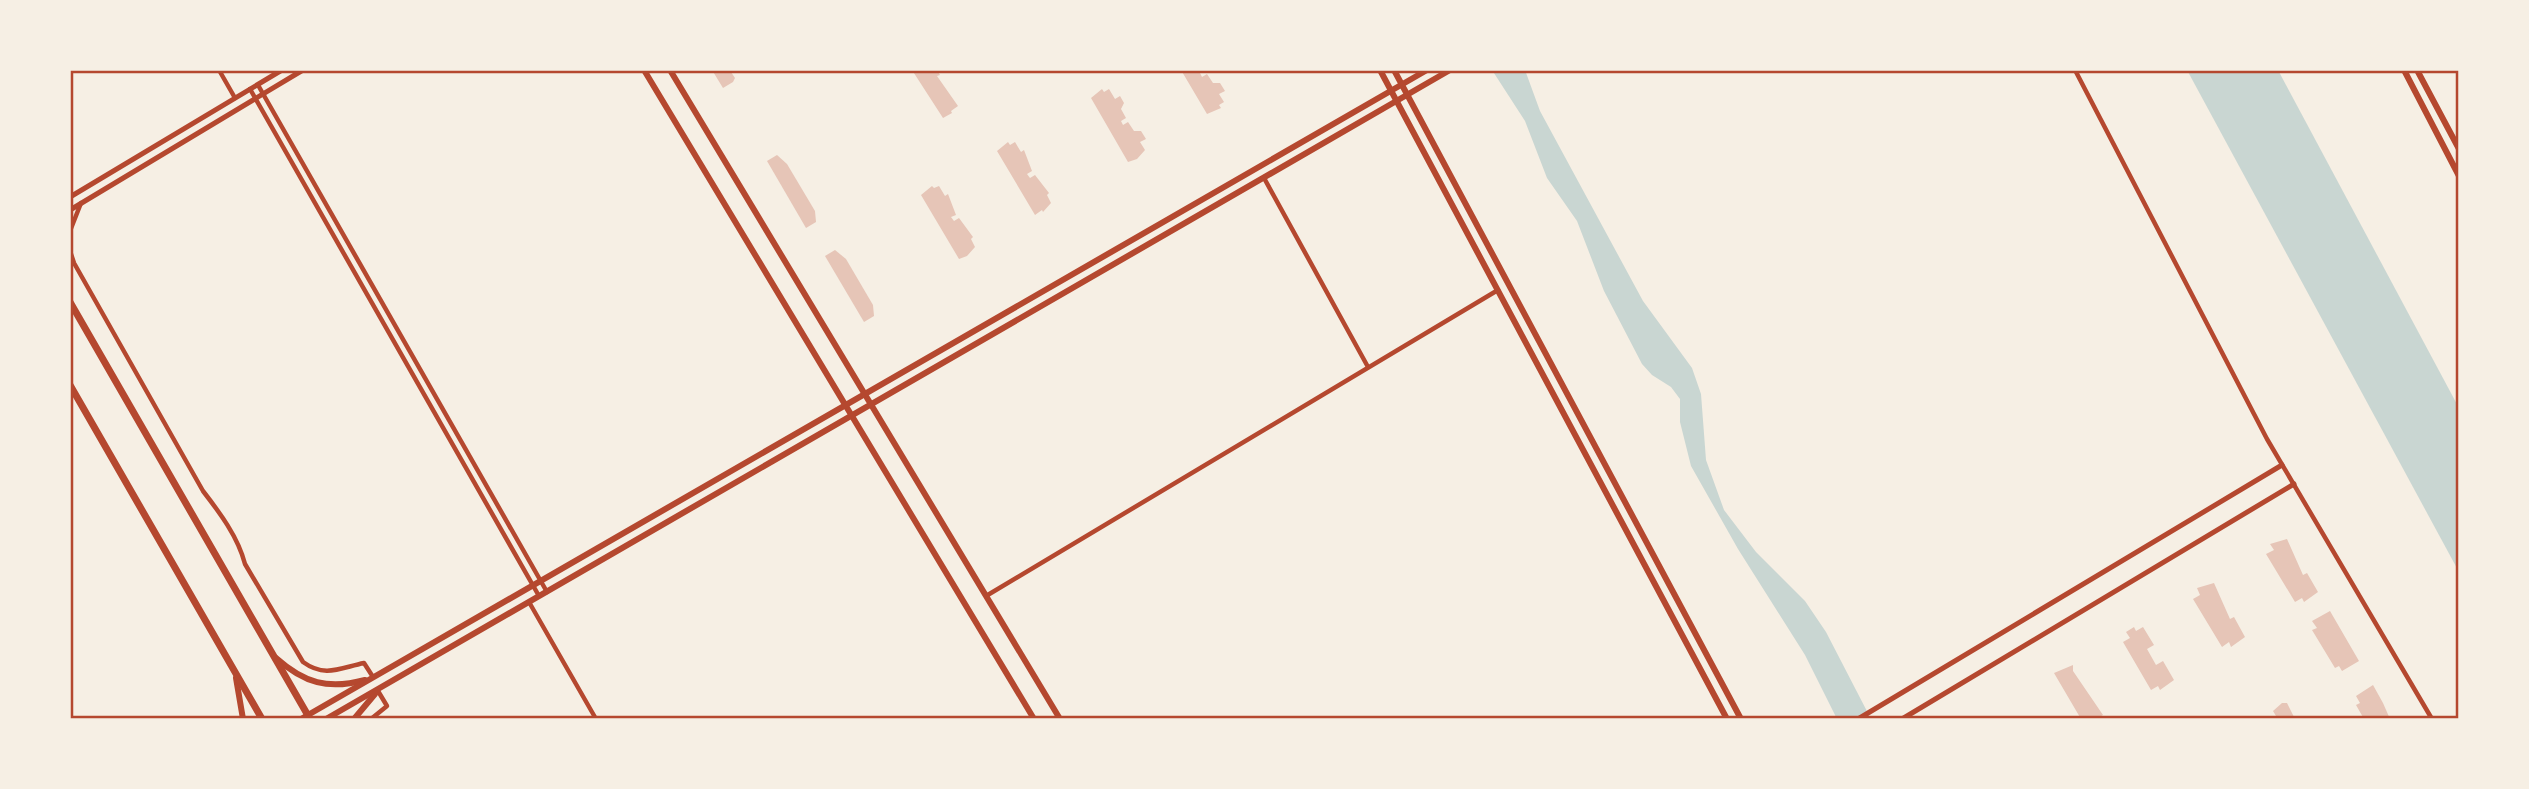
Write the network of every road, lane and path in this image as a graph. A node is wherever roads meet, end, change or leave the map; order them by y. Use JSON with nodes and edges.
{"nodes":[{"id":1,"x":219,"y":70,"type":"edge"},
{"id":2,"x":282,"y":70,"type":"edge"},
{"id":3,"x":303,"y":70,"type":"edge"},
{"id":4,"x":644,"y":70,"type":"edge"},
{"id":5,"x":670,"y":70,"type":"edge"},
{"id":6,"x":1380,"y":70,"type":"edge"},
{"id":7,"x":1394,"y":70,"type":"edge"},
{"id":8,"x":1427,"y":70,"type":"edge"},
{"id":9,"x":1450,"y":70,"type":"edge"},
{"id":10,"x":2075,"y":70,"type":"edge"},
{"id":11,"x":2404,"y":70,"type":"edge"},
{"id":12,"x":2417,"y":70,"type":"edge"},
{"id":13,"x":258,"y":85,"type":"junction"},
{"id":14,"x":1402,"y":85,"type":"junction"},
{"id":15,"x":250,"y":89,"type":"junction"},
{"id":16,"x":1391,"y":91,"type":"junction"},
{"id":17,"x":263,"y":94,"type":"junction"},
{"id":18,"x":1408,"y":95,"type":"junction"},
{"id":19,"x":235,"y":98,"type":"junction"},
{"id":20,"x":255,"y":99,"type":"junction"},
{"id":21,"x":1397,"y":101,"type":"junction"},
{"id":22,"x":2459,"y":149,"type":"edge"},
{"id":23,"x":2459,"y":176,"type":"edge"},
{"id":24,"x":1264,"y":178,"type":"junction"},
{"id":25,"x":70,"y":194,"type":"edge"},
{"id":26,"x":81,"y":203,"type":"junction"},
{"id":27,"x":70,"y":209,"type":"edge"},
{"id":28,"x":70,"y":231,"type":"edge"},
{"id":29,"x":70,"y":251,"type":"edge"},
{"id":30,"x":1497,"y":290,"type":"junction"},
{"id":31,"x":70,"y":302,"type":"edge"},
{"id":32,"x":1368,"y":367,"type":"junction"},
{"id":33,"x":70,"y":385,"type":"edge"},
{"id":34,"x":865,"y":395,"type":"junction"},
{"id":35,"x":871,"y":405,"type":"junction"},
{"id":36,"x":846,"y":406,"type":"junction"},
{"id":37,"x":852,"y":416,"type":"junction"},
{"id":38,"x":2282,"y":465,"type":"junction"},
{"id":39,"x":2294,"y":484,"type":"junction"},
{"id":40,"x":541,"y":581,"type":"junction"},
{"id":41,"x":533,"y":586,"type":"junction"},
{"id":42,"x":547,"y":592,"type":"junction"},
{"id":43,"x":539,"y":596,"type":"junction"},
{"id":44,"x":986,"y":596,"type":"junction"},
{"id":45,"x":529,"y":602,"type":"junction"},
{"id":46,"x":272,"y":654,"type":"junction"},
{"id":47,"x":235,"y":673,"type":"junction"},
{"id":48,"x":373,"y":677,"type":"junction"},
{"id":49,"x":379,"y":689,"type":"junction"},
{"id":50,"x":306,"y":718,"type":"edge"},
{"id":51,"x":243,"y":719,"type":"edge"},
{"id":52,"x":262,"y":719,"type":"edge"},
{"id":53,"x":326,"y":719,"type":"edge"},
{"id":54,"x":354,"y":719,"type":"edge"},
{"id":55,"x":371,"y":719,"type":"edge"},
{"id":56,"x":596,"y":719,"type":"edge"},
{"id":57,"x":1034,"y":719,"type":"edge"},
{"id":58,"x":1060,"y":719,"type":"edge"},
{"id":59,"x":1727,"y":719,"type":"edge"},
{"id":60,"x":1741,"y":719,"type":"edge"},
{"id":61,"x":1858,"y":719,"type":"edge"},
{"id":62,"x":1902,"y":719,"type":"edge"},
{"id":63,"x":2432,"y":719,"type":"edge"}],
"edges":[{"from":1,"to":19,"type":"street"},
{"from":2,"to":13,"type":"street"},
{"from":3,"to":17,"type":"street"},
{"from":4,"to":36,"type":"main road"},
{"from":5,"to":34,"type":"main road"},
{"from":6,"to":16,"type":"main road"},
{"from":7,"to":14,"type":"main road"},
{"from":8,"to":14,"type":"main road"},
{"from":9,"to":18,"type":"main road"},
{"from":10,"to":38,"type":"street"},
{"from":11,"to":23,"type":"main road"},
{"from":12,"to":22,"type":"main road"},
{"from":13,"to":15,"type":"street"},
{"from":13,"to":17,"type":"street"},
{"from":14,"to":16,"type":"main road"},
{"from":14,"to":18,"type":"main road"},
{"from":15,"to":19,"type":"street"},
{"from":15,"to":20,"type":"street"},
{"from":16,"to":21,"type":"main road"},
{"from":16,"to":34,"type":"main road"},
{"from":17,"to":20,"type":"street"},
{"from":17,"to":40,"type":"street"},
{"from":18,"to":21,"type":"main road"},
{"from":18,"to":60,"type":"main road"},
{"from":19,"to":25,"type":"street"},
{"from":20,"to":26,"type":"street"},
{"from":20,"to":41,"type":"street"},
{"from":21,"to":24,"type":"main road"},
{"from":21,"to":30,"type":"main road"},
{"from":24,"to":32,"type":"street"},
{"from":24,"to":35,"type":"main road"},
{"from":26,"to":27,"type":"street"},
{"from":26,"to":28,"type":"street"},
{"from":29,"to":48,"type":"street"},
{"from":30,"to":32,"type":"street"},
{"from":30,"to":59,"type":"main road"},
{"from":31,"to":46,"type":"main road"},
{"from":32,"to":44,"type":"street"},
{"from":33,"to":47,"type":"main road"},
{"from":34,"to":35,"type":"main road"},
{"from":34,"to":36,"type":"main road"},
{"from":35,"to":37,"type":"main road"},
{"from":35,"to":44,"type":"main road"},
{"from":36,"to":37,"type":"main road"},
{"from":36,"to":40,"type":"main road"},
{"from":37,"to":42,"type":"main road"},
{"from":37,"to":57,"type":"main road"},
{"from":38,"to":39,"type":"street"},
{"from":38,"to":61,"type":"street"},
{"from":39,"to":62,"type":"street"},
{"from":39,"to":63,"type":"street"},
{"from":40,"to":41,"type":"main road"},
{"from":40,"to":42,"type":"street"},
{"from":41,"to":43,"type":"street"},
{"from":41,"to":48,"type":"main road"},
{"from":42,"to":43,"type":"main road"},
{"from":43,"to":45,"type":"main road"},
{"from":44,"to":58,"type":"main road"},
{"from":45,"to":49,"type":"main road"},
{"from":45,"to":56,"type":"street"},
{"from":46,"to":48,"type":"main road"},
{"from":46,"to":50,"type":"main road"},
{"from":47,"to":51,"type":"main road"},
{"from":47,"to":52,"type":"main road"},
{"from":48,"to":50,"type":"main road"},
{"from":49,"to":53,"type":"main road"},
{"from":49,"to":54,"type":"main road"},
{"from":49,"to":55,"type":"street"}]}
